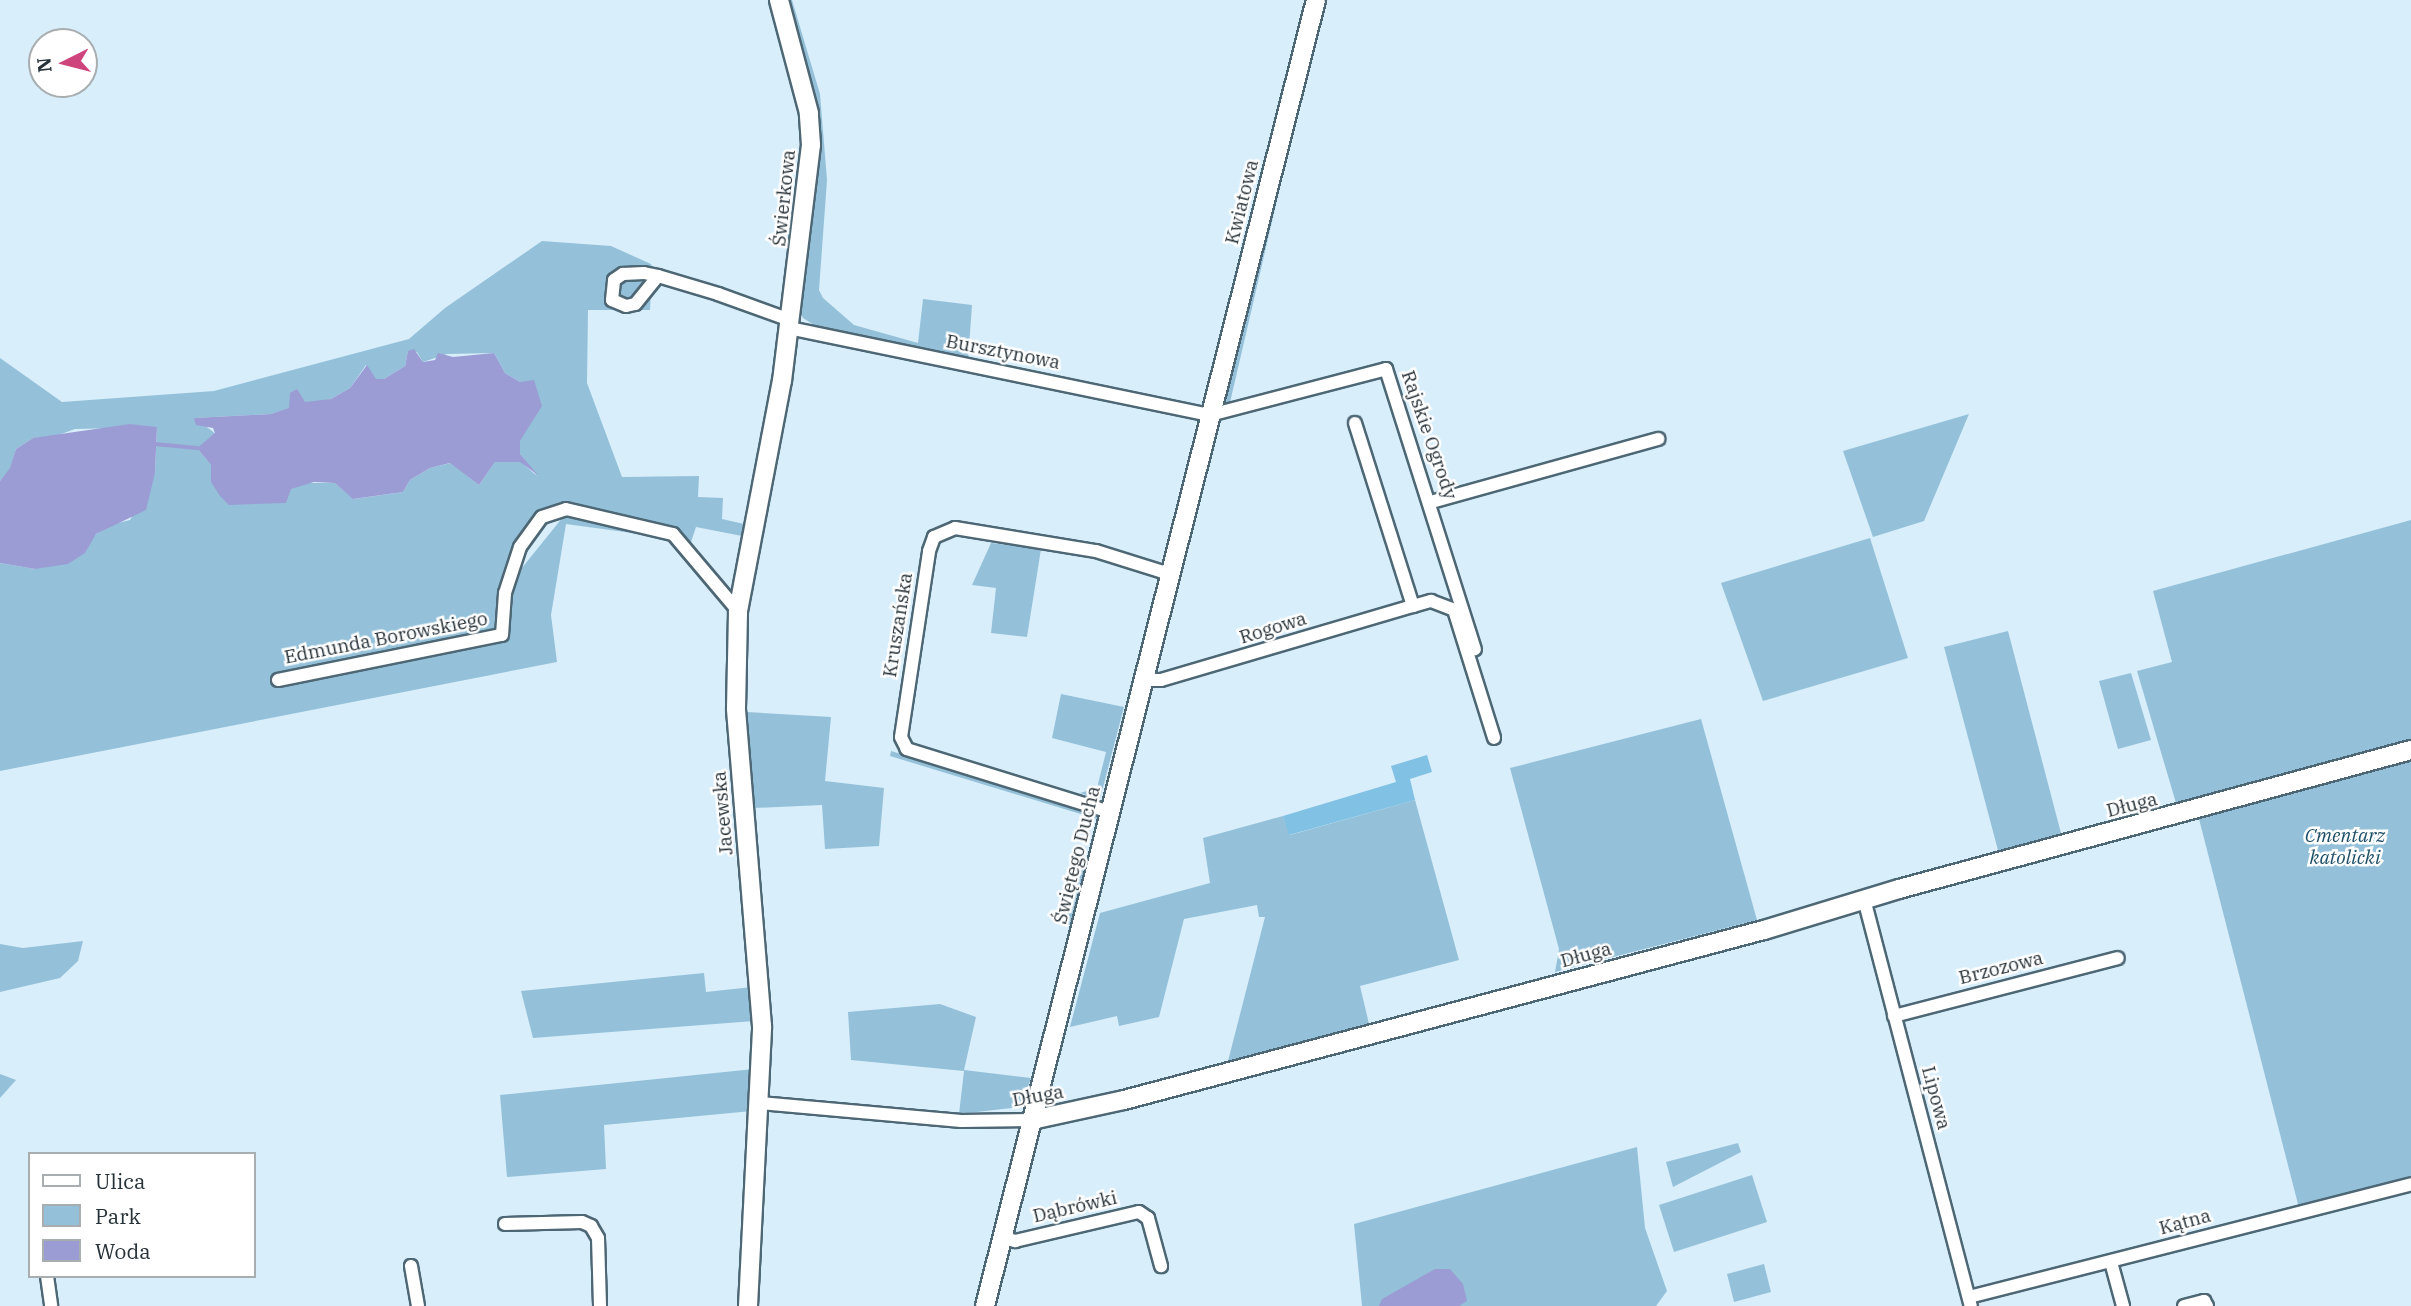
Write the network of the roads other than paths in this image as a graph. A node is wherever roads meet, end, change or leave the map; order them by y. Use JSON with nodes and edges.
{"nodes":[{"id":1,"x":779,"y":0,"type":"edge"},
{"id":2,"x":1315,"y":0,"type":"edge"},
{"id":3,"x":658,"y":276,"type":"dead end"},
{"id":4,"x":789,"y":324,"type":"junction"},
{"id":5,"x":1210,"y":415,"type":"junction"},
{"id":6,"x":1355,"y":423,"type":"dead end"},
{"id":7,"x":1658,"y":439,"type":"dead end"},
{"id":8,"x":1432,"y":502,"type":"junction"},
{"id":9,"x":1170,"y":573,"type":"junction"},
{"id":10,"x":1413,"y":607,"type":"junction"},
{"id":11,"x":738,"y":611,"type":"junction"},
{"id":12,"x":1475,"y":649,"type":"dead end"},
{"id":13,"x":278,"y":680,"type":"dead end"},
{"id":14,"x":1143,"y":680,"type":"junction"},
{"id":15,"x":1494,"y":738,"type":"dead end"},
{"id":16,"x":2411,"y":751,"type":"edge"},
{"id":17,"x":1110,"y":812,"type":"junction"},
{"id":18,"x":1864,"y":899,"type":"junction"},
{"id":19,"x":2118,"y":958,"type":"dead end"},
{"id":20,"x":1894,"y":1016,"type":"junction"},
{"id":21,"x":760,"y":1103,"type":"junction"},
{"id":22,"x":1032,"y":1120,"type":"junction"},
{"id":23,"x":2411,"y":1184,"type":"edge"},
{"id":24,"x":505,"y":1224,"type":"dead end"},
{"id":25,"x":1001,"y":1237,"type":"junction"},
{"id":26,"x":2111,"y":1262,"type":"junction"},
{"id":27,"x":411,"y":1266,"type":"dead end"},
{"id":28,"x":1161,"y":1266,"type":"dead end"},
{"id":29,"x":47,"y":1278,"type":"edge"},
{"id":30,"x":1970,"y":1302,"type":"edge"},
{"id":31,"x":51,"y":1306,"type":"edge"},
{"id":32,"x":418,"y":1306,"type":"edge"},
{"id":33,"x":600,"y":1306,"type":"edge"},
{"id":34,"x":748,"y":1306,"type":"edge"},
{"id":35,"x":985,"y":1306,"type":"edge"},
{"id":36,"x":2123,"y":1306,"type":"edge"},
{"id":37,"x":2184,"y":1306,"type":"edge"},
{"id":38,"x":2207,"y":1306,"type":"edge"}],
"edges":[{"from":1,"to":4,"type":"street","name":"Świerkowa"},
{"from":2,"to":5,"type":"street","name":"Kwiatowa"},
{"from":3,"to":4,"type":"street","name":"Bursztynowa"},
{"from":4,"to":5,"type":"street","name":"Bursztynowa"},
{"from":4,"to":11,"type":"street","name":"Jacewska"},
{"from":5,"to":8,"type":"street","name":"Rajskie Ogrody"},
{"from":5,"to":9,"type":"street","name":"Świętego Ducha"},
{"from":6,"to":10,"type":"street"},
{"from":7,"to":8,"type":"street"},
{"from":8,"to":12,"type":"street","name":"Rajskie Ogrody"},
{"from":9,"to":14,"type":"street","name":"Świętego Ducha"},
{"from":9,"to":17,"type":"street","name":"Kruszańska"},
{"from":10,"to":14,"type":"street","name":"Rogowa"},
{"from":10,"to":15,"type":"street","name":"Rogowa"},
{"from":11,"to":13,"type":"street","name":"Edmunda Borowskiego"},
{"from":11,"to":21,"type":"street","name":"Jacewska"},
{"from":14,"to":17,"type":"street","name":"Świętego Ducha"},
{"from":16,"to":18,"type":"street","name":"Długa"},
{"from":17,"to":22,"type":"street","name":"Świętego Ducha"},
{"from":18,"to":20,"type":"street","name":"Lipowa"},
{"from":18,"to":22,"type":"street","name":"Długa"},
{"from":19,"to":20,"type":"street","name":"Brzozowa"},
{"from":20,"to":30,"type":"street","name":"Lipowa"},
{"from":21,"to":22,"type":"street","name":"Długa"},
{"from":21,"to":34,"type":"street","name":"Jacewska"},
{"from":22,"to":25,"type":"street","name":"Świętego Ducha"},
{"from":23,"to":26,"type":"street","name":"Kątna"},
{"from":24,"to":33,"type":"street"},
{"from":25,"to":28,"type":"street","name":"Dąbrówki"},
{"from":25,"to":35,"type":"street","name":"Świętego Ducha"},
{"from":26,"to":30,"type":"street","name":"Kątna"},
{"from":26,"to":36,"type":"street"},
{"from":27,"to":32,"type":"street"},
{"from":29,"to":31,"type":"street"},
{"from":37,"to":38,"type":"street"}]}
